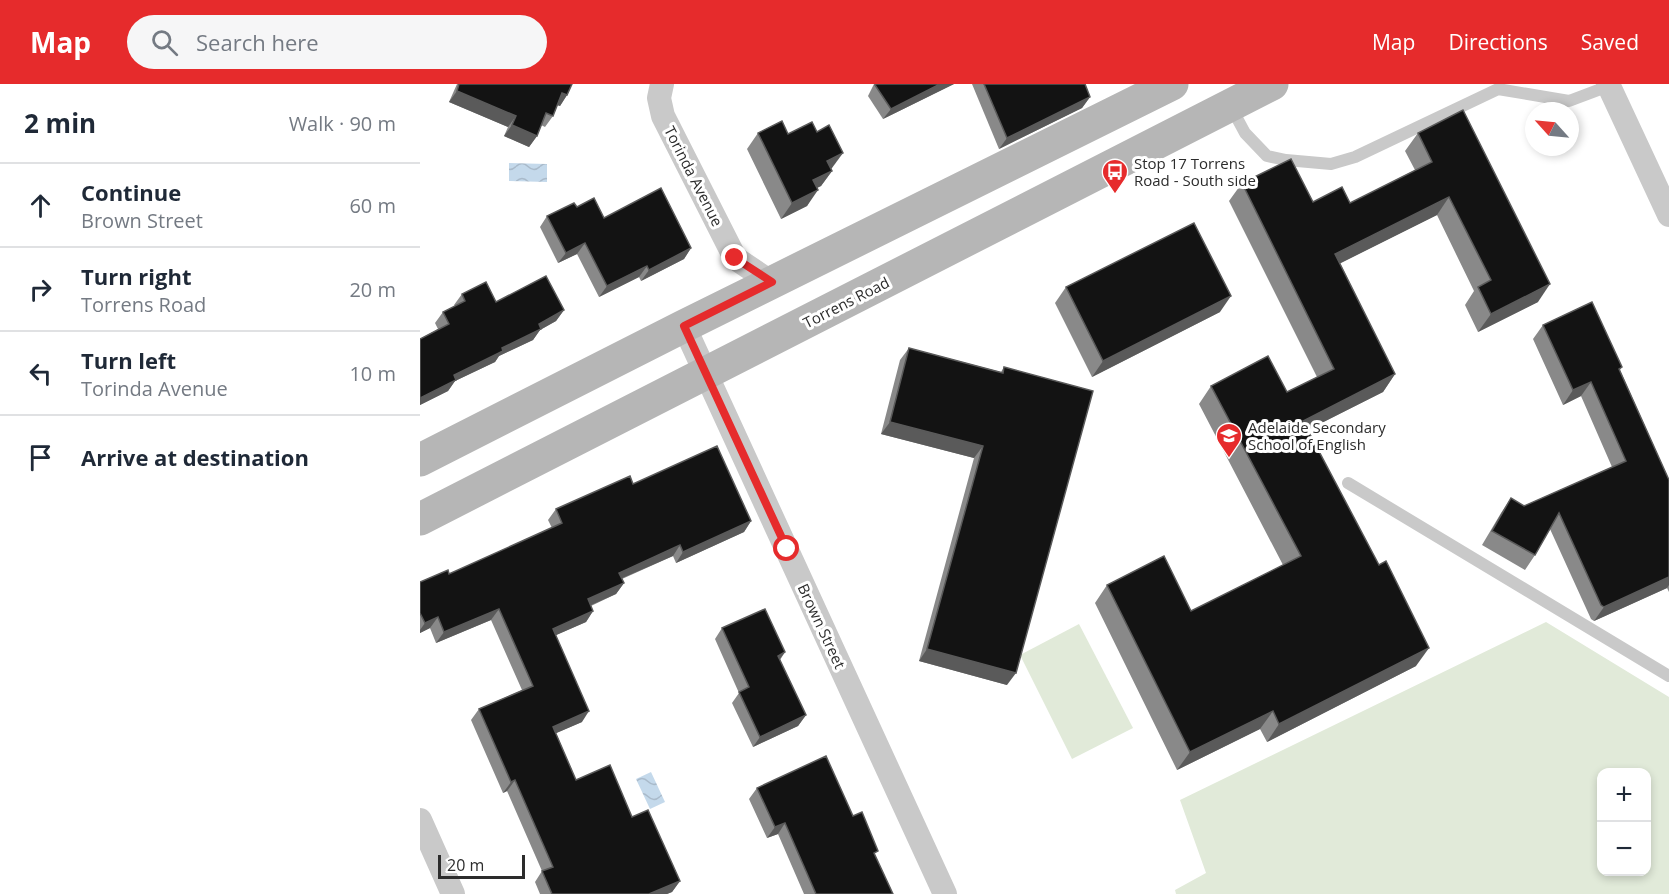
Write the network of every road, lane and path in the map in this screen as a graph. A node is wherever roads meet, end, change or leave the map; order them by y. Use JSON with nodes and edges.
{"nodes":[{"id":1,"x":662,"y":84,"type":"edge"},
{"id":2,"x":1172,"y":84,"type":"edge"},
{"id":3,"x":1272,"y":84,"type":"edge"},
{"id":4,"x":1609,"y":85,"type":"edge"},
{"id":5,"x":1230,"y":105,"type":"junction"},
{"id":6,"x":1669,"y":215,"type":"edge"},
{"id":7,"x":772,"y":282,"type":"junction"},
{"id":8,"x":684,"y":326,"type":"junction"},
{"id":9,"x":706,"y":374,"type":"junction"},
{"id":10,"x":420,"y":460,"type":"edge"},
{"id":11,"x":1348,"y":483,"type":"dead end"},
{"id":12,"x":420,"y":519,"type":"edge"},
{"id":13,"x":1669,"y":676,"type":"edge"},
{"id":14,"x":420,"y":820,"type":"edge"},
{"id":15,"x":453,"y":894,"type":"edge"},
{"id":16,"x":945,"y":894,"type":"edge"}],
"edges":[{"from":1,"to":7,"type":"street","name":"Torinda Avenue"},
{"from":2,"to":7,"type":"main road"},
{"from":3,"to":5,"type":"main road","name":"Torrens Road"},
{"from":4,"to":5,"type":"lane"},
{"from":4,"to":6,"type":"street"},
{"from":5,"to":9,"type":"main road","name":"Torrens Road"},
{"from":7,"to":8,"type":"main road"},
{"from":8,"to":9,"type":"street","name":"Brown Street"},
{"from":8,"to":10,"type":"main road"},
{"from":9,"to":12,"type":"main road","name":"Torrens Road"},
{"from":9,"to":16,"type":"street","name":"Brown Street"},
{"from":11,"to":13,"type":"lane"},
{"from":14,"to":15,"type":"street"}]}
